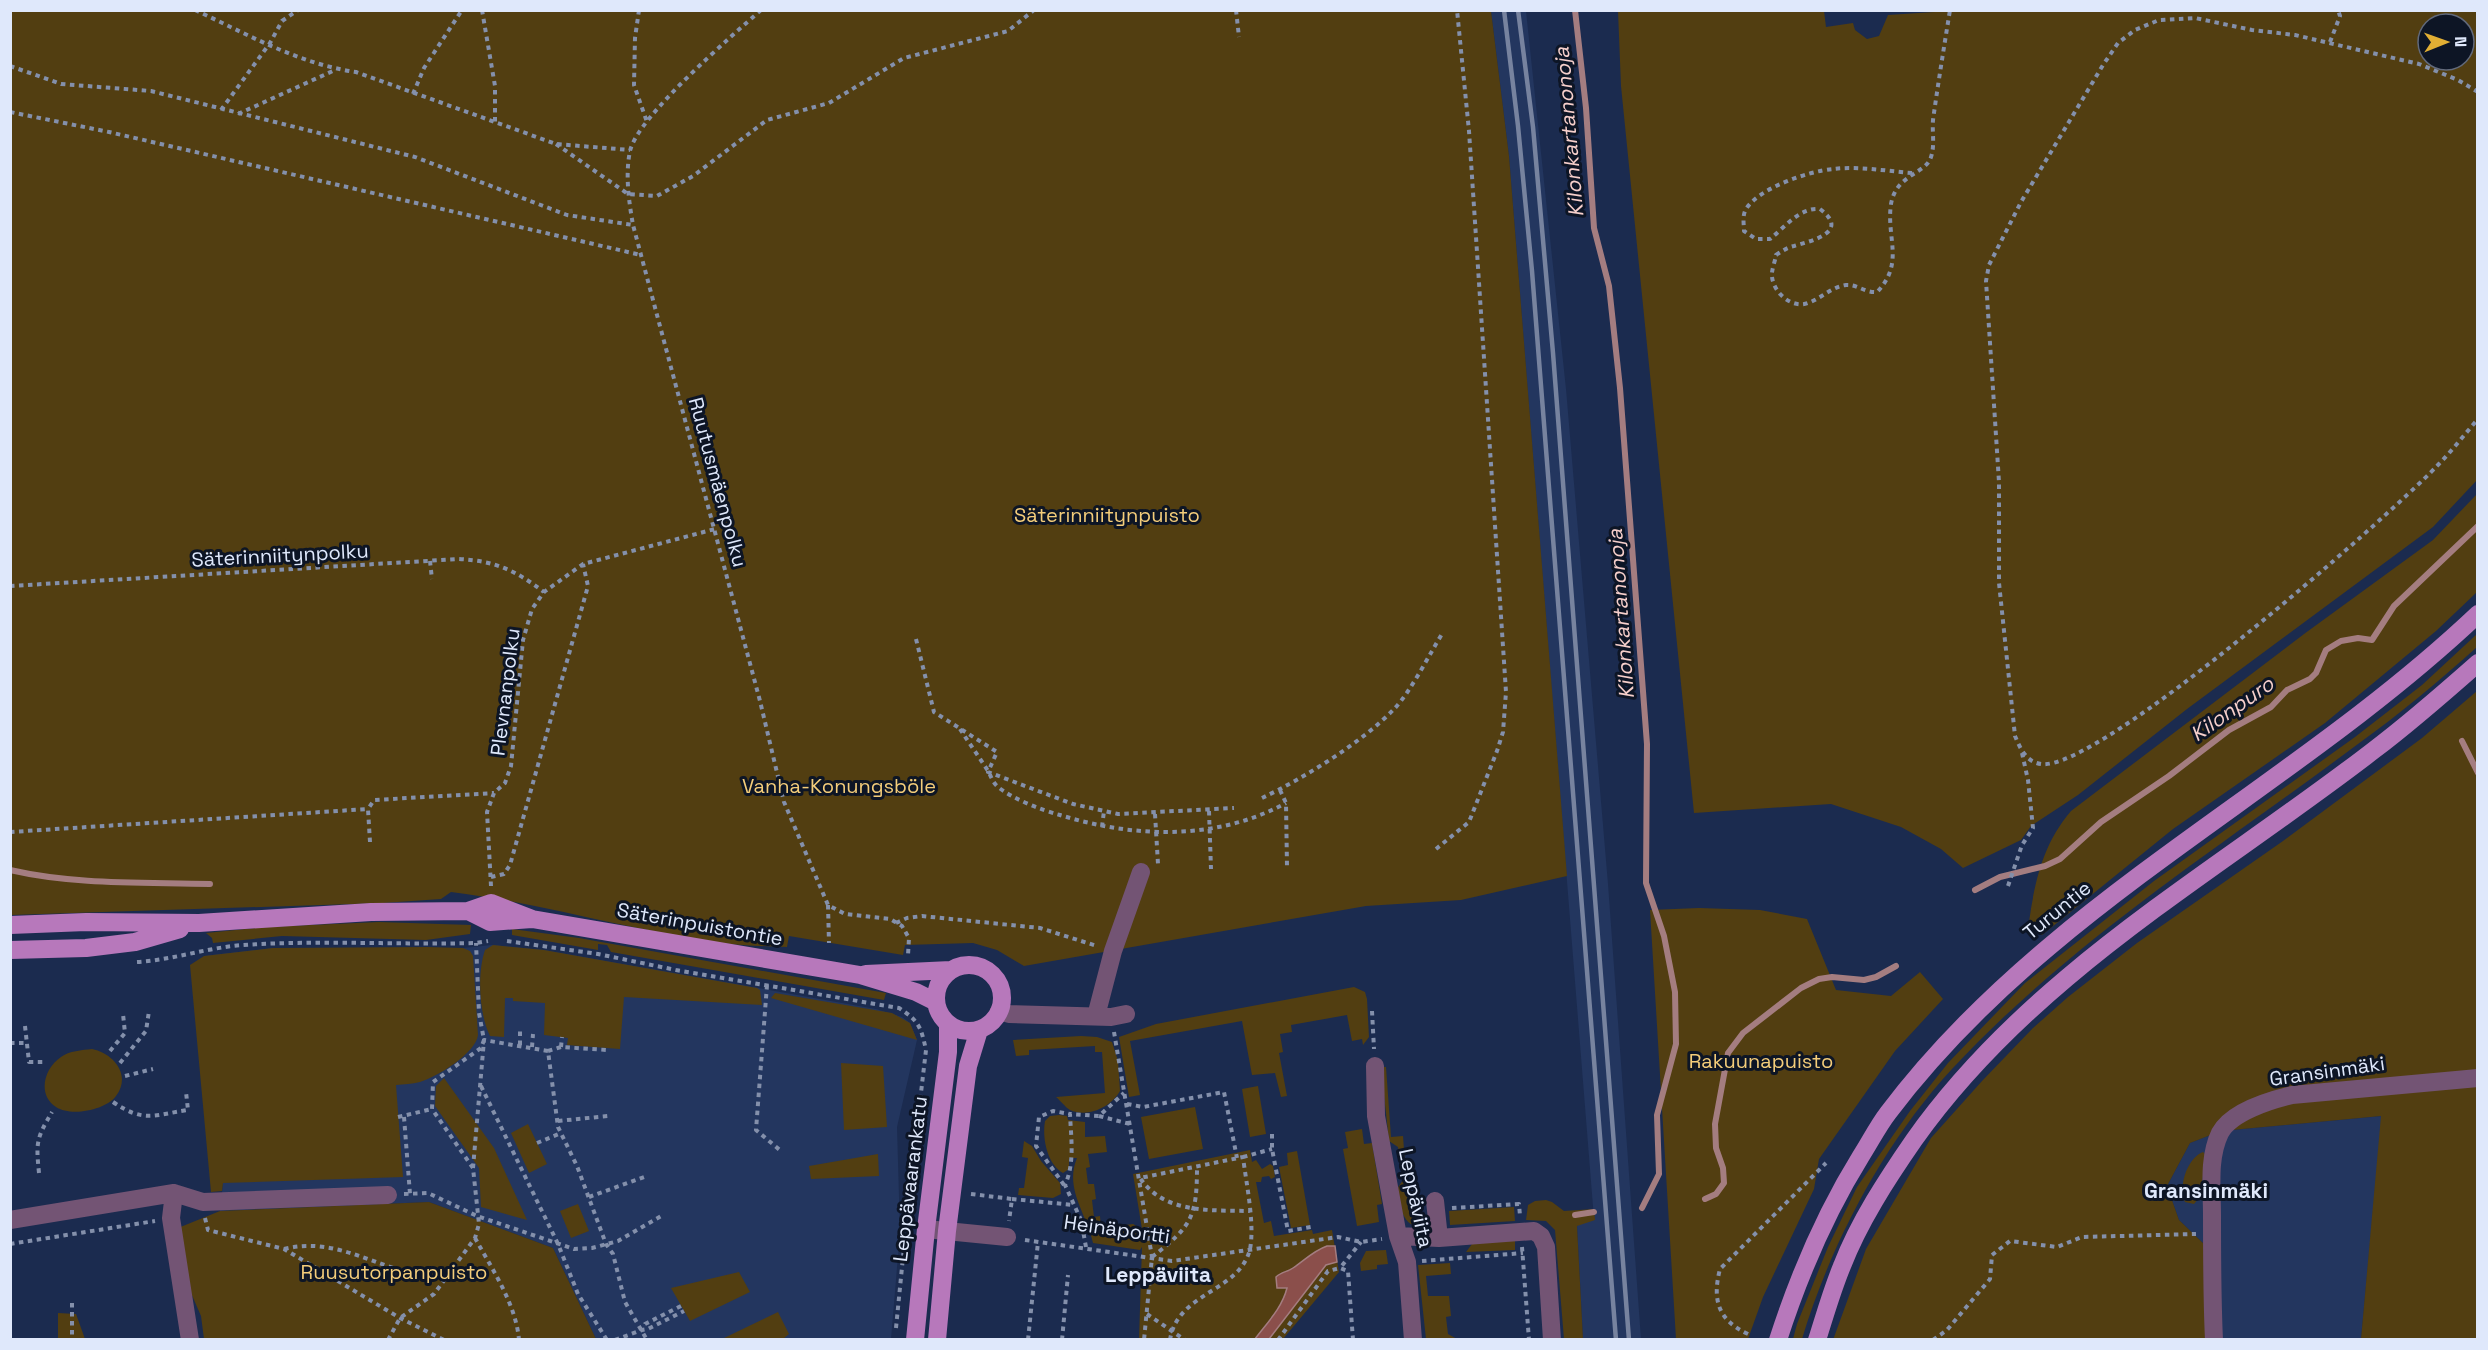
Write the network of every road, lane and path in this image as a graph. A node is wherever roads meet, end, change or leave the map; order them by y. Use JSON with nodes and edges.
{"nodes":[{"id":1,"x":195,"y":10,"type":"edge"},
{"id":2,"x":298,"y":10,"type":"edge"},
{"id":3,"x":462,"y":10,"type":"edge"},
{"id":4,"x":482,"y":10,"type":"edge"},
{"id":5,"x":639,"y":10,"type":"edge"},
{"id":6,"x":761,"y":10,"type":"edge"},
{"id":7,"x":1034,"y":10,"type":"edge"},
{"id":8,"x":1236,"y":10,"type":"edge"},
{"id":9,"x":1457,"y":10,"type":"edge"},
{"id":10,"x":1950,"y":10,"type":"edge"},
{"id":11,"x":2338,"y":10,"type":"edge"},
{"id":12,"x":1239,"y":38,"type":"dead end"},
{"id":13,"x":2330,"y":42,"type":"junction"},
{"id":14,"x":270,"y":44,"type":"junction"},
{"id":15,"x":10,"y":66,"type":"edge"},
{"id":16,"x":336,"y":69,"type":"junction"},
{"id":17,"x":2478,"y":92,"type":"edge"},
{"id":18,"x":412,"y":94,"type":"junction"},
{"id":19,"x":221,"y":110,"type":"junction"},
{"id":20,"x":10,"y":112,"type":"edge"},
{"id":21,"x":237,"y":114,"type":"junction"},
{"id":22,"x":495,"y":122,"type":"junction"},
{"id":23,"x":647,"y":122,"type":"junction"},
{"id":24,"x":556,"y":144,"type":"junction"},
{"id":25,"x":630,"y":150,"type":"junction"},
{"id":26,"x":1912,"y":174,"type":"junction"},
{"id":27,"x":628,"y":194,"type":"junction"},
{"id":28,"x":633,"y":225,"type":"junction"},
{"id":29,"x":640,"y":255,"type":"junction"},
{"id":30,"x":2478,"y":419,"type":"edge"},
{"id":31,"x":715,"y":529,"type":"junction"},
{"id":32,"x":430,"y":561,"type":"junction"},
{"id":33,"x":584,"y":564,"type":"junction"},
{"id":34,"x":432,"y":579,"type":"dead end"},
{"id":35,"x":10,"y":586,"type":"edge"},
{"id":36,"x":544,"y":592,"type":"junction"},
{"id":37,"x":2478,"y":614,"type":"edge"},
{"id":38,"x":1442,"y":634,"type":"dead end"},
{"id":39,"x":916,"y":639,"type":"dead end"},
{"id":40,"x":2478,"y":663,"type":"edge"},
{"id":41,"x":959,"y":728,"type":"junction"},
{"id":42,"x":2022,"y":750,"type":"junction"},
{"id":43,"x":988,"y":772,"type":"junction"},
{"id":44,"x":1280,"y":790,"type":"junction"},
{"id":45,"x":494,"y":793,"type":"junction"},
{"id":46,"x":1262,"y":798,"type":"dead end"},
{"id":47,"x":1286,"y":803,"type":"junction"},
{"id":48,"x":1234,"y":808,"type":"dead end"},
{"id":49,"x":368,"y":809,"type":"junction"},
{"id":50,"x":1104,"y":811,"type":"junction"},
{"id":51,"x":1209,"y":811,"type":"junction"},
{"id":52,"x":1155,"y":814,"type":"junction"},
{"id":53,"x":1102,"y":827,"type":"junction"},
{"id":54,"x":1210,"y":829,"type":"junction"},
{"id":55,"x":10,"y":832,"type":"edge"},
{"id":56,"x":1156,"y":832,"type":"junction"},
{"id":57,"x":370,"y":842,"type":"dead end"},
{"id":58,"x":1436,"y":849,"type":"dead end"},
{"id":59,"x":1287,"y":866,"type":"dead end"},
{"id":60,"x":1212,"y":869,"type":"dead end"},
{"id":61,"x":1150,"y":871,"type":"joint"},
{"id":62,"x":491,"y":877,"type":"junction"},
{"id":63,"x":2008,"y":886,"type":"dead end"},
{"id":64,"x":491,"y":903,"type":"junction"},
{"id":65,"x":828,"y":905,"type":"junction"},
{"id":66,"x":468,"y":911,"type":"junction"},
{"id":67,"x":532,"y":919,"type":"junction"},
{"id":68,"x":490,"y":922,"type":"junction"},
{"id":69,"x":896,"y":923,"type":"junction"},
{"id":70,"x":199,"y":924,"type":"junction"},
{"id":71,"x":10,"y":925,"type":"edge"},
{"id":72,"x":489,"y":940,"type":"junction"},
{"id":73,"x":476,"y":943,"type":"junction"},
{"id":74,"x":829,"y":943,"type":"dead end"},
{"id":75,"x":909,"y":946,"type":"dead end"},
{"id":76,"x":10,"y":950,"type":"edge"},
{"id":77,"x":1113,"y":951,"type":"junction"},
{"id":78,"x":135,"y":962,"type":"dead end"},
{"id":79,"x":951,"y":970,"type":"junction"},
{"id":80,"x":860,"y":975,"type":"junction"},
{"id":81,"x":767,"y":985,"type":"junction"},
{"id":82,"x":936,"y":1002,"type":"junction"},
{"id":83,"x":149,"y":1011,"type":"dead end"},
{"id":84,"x":999,"y":1011,"type":"junction"},
{"id":85,"x":1372,"y":1011,"type":"dead end"},
{"id":86,"x":123,"y":1014,"type":"dead end"},
{"id":87,"x":1111,"y":1016,"type":"junction"},
{"id":88,"x":948,"y":1024,"type":"junction"},
{"id":89,"x":25,"y":1026,"type":"dead end"},
{"id":90,"x":155,"y":1028,"type":"dead end"},
{"id":91,"x":146,"y":1030,"type":"junction"},
{"id":92,"x":980,"y":1030,"type":"junction"},
{"id":93,"x":520,"y":1031,"type":"dead end"},
{"id":94,"x":533,"y":1034,"type":"dead end"},
{"id":95,"x":562,"y":1037,"type":"dead end"},
{"id":96,"x":484,"y":1040,"type":"junction"},
{"id":97,"x":10,"y":1043,"type":"edge"},
{"id":98,"x":27,"y":1043,"type":"junction"},
{"id":99,"x":520,"y":1045,"type":"junction"},
{"id":100,"x":532,"y":1047,"type":"junction"},
{"id":101,"x":561,"y":1047,"type":"junction"},
{"id":102,"x":607,"y":1050,"type":"dead end"},
{"id":103,"x":110,"y":1051,"type":"dead end"},
{"id":104,"x":548,"y":1051,"type":"junction"},
{"id":105,"x":44,"y":1062,"type":"dead end"},
{"id":106,"x":120,"y":1063,"type":"dead end"},
{"id":107,"x":1375,"y":1066,"type":"joint"},
{"id":108,"x":153,"y":1069,"type":"dead end"},
{"id":109,"x":125,"y":1076,"type":"dead end"},
{"id":110,"x":2478,"y":1078,"type":"edge"},
{"id":111,"x":480,"y":1085,"type":"junction"},
{"id":112,"x":186,"y":1092,"type":"dead end"},
{"id":113,"x":1125,"y":1092,"type":"junction"},
{"id":114,"x":113,"y":1102,"type":"dead end"},
{"id":115,"x":1127,"y":1104,"type":"junction"},
{"id":116,"x":432,"y":1109,"type":"junction"},
{"id":117,"x":52,"y":1112,"type":"dead end"},
{"id":118,"x":1070,"y":1114,"type":"junction"},
{"id":119,"x":608,"y":1116,"type":"dead end"},
{"id":120,"x":1099,"y":1116,"type":"junction"},
{"id":121,"x":398,"y":1117,"type":"dead end"},
{"id":122,"x":404,"y":1117,"type":"junction"},
{"id":123,"x":557,"y":1121,"type":"junction"},
{"id":124,"x":1130,"y":1124,"type":"junction"},
{"id":125,"x":561,"y":1133,"type":"junction"},
{"id":126,"x":1272,"y":1134,"type":"dead end"},
{"id":127,"x":537,"y":1143,"type":"dead end"},
{"id":128,"x":1272,"y":1149,"type":"junction"},
{"id":129,"x":781,"y":1151,"type":"dead end"},
{"id":130,"x":1243,"y":1157,"type":"junction"},
{"id":131,"x":1237,"y":1158,"type":"junction"},
{"id":132,"x":1826,"y":1163,"type":"dead end"},
{"id":133,"x":1197,"y":1166,"type":"junction"},
{"id":134,"x":473,"y":1168,"type":"junction"},
{"id":135,"x":39,"y":1173,"type":"dead end"},
{"id":136,"x":644,"y":1177,"type":"dead end"},
{"id":137,"x":1140,"y":1178,"type":"junction"},
{"id":138,"x":1065,"y":1185,"type":"junction"},
{"id":139,"x":174,"y":1194,"type":"junction"},
{"id":140,"x":410,"y":1194,"type":"junction"},
{"id":141,"x":971,"y":1194,"type":"dead end"},
{"id":142,"x":388,"y":1195,"type":"joint"},
{"id":143,"x":589,"y":1197,"type":"junction"},
{"id":144,"x":1012,"y":1199,"type":"junction"},
{"id":145,"x":1519,"y":1203,"type":"dead end"},
{"id":146,"x":1075,"y":1205,"type":"junction"},
{"id":147,"x":1436,"y":1205,"type":"joint"},
{"id":148,"x":203,"y":1207,"type":"junction"},
{"id":149,"x":1195,"y":1210,"type":"junction"},
{"id":150,"x":1250,"y":1211,"type":"junction"},
{"id":151,"x":663,"y":1215,"type":"dead end"},
{"id":152,"x":477,"y":1216,"type":"junction"},
{"id":153,"x":171,"y":1218,"type":"junction"},
{"id":154,"x":907,"y":1219,"type":"dead end"},
{"id":155,"x":10,"y":1220,"type":"edge"},
{"id":156,"x":1311,"y":1227,"type":"dead end"},
{"id":157,"x":926,"y":1229,"type":"junction"},
{"id":158,"x":905,"y":1230,"type":"dead end"},
{"id":159,"x":946,"y":1231,"type":"junction"},
{"id":160,"x":1528,"y":1232,"type":"junction"},
{"id":161,"x":2212,"y":1232,"type":"junction"},
{"id":162,"x":1398,"y":1236,"type":"junction"},
{"id":163,"x":1007,"y":1237,"type":"junction"},
{"id":164,"x":475,"y":1238,"type":"junction"},
{"id":165,"x":1439,"y":1238,"type":"junction"},
{"id":166,"x":1038,"y":1242,"type":"junction"},
{"id":167,"x":1361,"y":1242,"type":"junction"},
{"id":168,"x":10,"y":1244,"type":"edge"},
{"id":169,"x":558,"y":1244,"type":"junction"},
{"id":170,"x":606,"y":1244,"type":"junction"},
{"id":171,"x":1086,"y":1247,"type":"junction"},
{"id":172,"x":284,"y":1249,"type":"junction"},
{"id":173,"x":1250,"y":1250,"type":"junction"},
{"id":174,"x":1523,"y":1252,"type":"junction"},
{"id":175,"x":1152,"y":1257,"type":"junction"},
{"id":176,"x":1407,"y":1262,"type":"junction"},
{"id":177,"x":1340,"y":1268,"type":"junction"},
{"id":178,"x":1068,"y":1275,"type":"dead end"},
{"id":179,"x":446,"y":1278,"type":"junction"},
{"id":180,"x":72,"y":1303,"type":"dead end"},
{"id":181,"x":681,"y":1306,"type":"dead end"},
{"id":182,"x":1789,"y":1306,"type":"junction"},
{"id":183,"x":684,"y":1311,"type":"dead end"},
{"id":184,"x":1147,"y":1314,"type":"junction"},
{"id":185,"x":400,"y":1318,"type":"junction"},
{"id":186,"x":1171,"y":1329,"type":"junction"},
{"id":187,"x":642,"y":1330,"type":"junction"},
{"id":188,"x":1748,"y":1334,"type":"dead end"},
{"id":189,"x":72,"y":1340,"type":"edge"},
{"id":190,"x":190,"y":1340,"type":"edge"},
{"id":191,"x":388,"y":1340,"type":"edge"},
{"id":192,"x":444,"y":1340,"type":"edge"},
{"id":193,"x":519,"y":1340,"type":"edge"},
{"id":194,"x":608,"y":1340,"type":"edge"},
{"id":195,"x":615,"y":1340,"type":"edge"},
{"id":196,"x":647,"y":1340,"type":"edge"},
{"id":197,"x":895,"y":1340,"type":"edge"},
{"id":198,"x":915,"y":1340,"type":"edge"},
{"id":199,"x":937,"y":1340,"type":"edge"},
{"id":200,"x":1028,"y":1340,"type":"edge"},
{"id":201,"x":1062,"y":1340,"type":"edge"},
{"id":202,"x":1144,"y":1340,"type":"edge"},
{"id":203,"x":1170,"y":1340,"type":"edge"},
{"id":204,"x":1185,"y":1340,"type":"edge"},
{"id":205,"x":1278,"y":1340,"type":"edge"},
{"id":206,"x":1353,"y":1340,"type":"edge"},
{"id":207,"x":1413,"y":1340,"type":"edge"},
{"id":208,"x":1529,"y":1340,"type":"edge"},
{"id":209,"x":1552,"y":1340,"type":"edge"},
{"id":210,"x":1767,"y":1340,"type":"edge"},
{"id":211,"x":1778,"y":1340,"type":"edge"},
{"id":212,"x":1817,"y":1340,"type":"edge"},
{"id":213,"x":1933,"y":1340,"type":"edge"},
{"id":214,"x":2214,"y":1340,"type":"edge"}],
"edges":[{"from":1,"to":14,"type":"path"},
{"from":2,"to":14,"type":"path"},
{"from":3,"to":18,"type":"path"},
{"from":4,"to":22,"type":"path"},
{"from":5,"to":23,"type":"path"},
{"from":6,"to":23,"type":"path","name":"Ruutusmäenpolku"},
{"from":7,"to":27,"type":"path"},
{"from":8,"to":12,"type":"path"},
{"from":9,"to":58,"type":"path"},
{"from":10,"to":26,"type":"path"},
{"from":11,"to":13,"type":"path"},
{"from":13,"to":17,"type":"path"},
{"from":13,"to":42,"type":"path"},
{"from":14,"to":16,"type":"path"},
{"from":14,"to":19,"type":"path"},
{"from":15,"to":19,"type":"path"},
{"from":16,"to":18,"type":"path"},
{"from":16,"to":21,"type":"path"},
{"from":18,"to":22,"type":"path"},
{"from":19,"to":21,"type":"path"},
{"from":20,"to":29,"type":"path"},
{"from":21,"to":28,"type":"path"},
{"from":22,"to":24,"type":"path"},
{"from":23,"to":25,"type":"path","name":"Ruutusmäenpolku"},
{"from":24,"to":25,"type":"path"},
{"from":24,"to":27,"type":"path"},
{"from":25,"to":27,"type":"path","name":"Ruutusmäenpolku"},
{"from":26,"to":26,"type":"path"},
{"from":27,"to":28,"type":"path","name":"Ruutusmäenpolku"},
{"from":28,"to":29,"type":"path","name":"Ruutusmäenpolku"},
{"from":29,"to":31,"type":"path","name":"Ruutusmäenpolku"},
{"from":30,"to":42,"type":"path"},
{"from":31,"to":33,"type":"path","name":"Plevnanpolku"},
{"from":31,"to":65,"type":"path","name":"Ruutusmäenpolku"},
{"from":32,"to":34,"type":"path"},
{"from":32,"to":35,"type":"path","name":"Säterinniitynpolku"},
{"from":32,"to":36,"type":"path","name":"Säterinniitynpolku"},
{"from":33,"to":36,"type":"path","name":"Plevnanpolku"},
{"from":33,"to":62,"type":"path"},
{"from":36,"to":45,"type":"path","name":"Plevnanpolku"},
{"from":37,"to":182,"type":"main road","name":"Turuntie"},
{"from":38,"to":44,"type":"path"},
{"from":39,"to":41,"type":"path"},
{"from":40,"to":212,"type":"main road"},
{"from":41,"to":43,"type":"path"},
{"from":41,"to":43,"type":"path"},
{"from":42,"to":63,"type":"path"},
{"from":43,"to":50,"type":"path"},
{"from":43,"to":53,"type":"path"},
{"from":44,"to":46,"type":"path"},
{"from":44,"to":47,"type":"path"},
{"from":45,"to":49,"type":"path"},
{"from":45,"to":62,"type":"path","name":"Plevnanpolku"},
{"from":47,"to":54,"type":"path"},
{"from":47,"to":59,"type":"path"},
{"from":48,"to":51,"type":"path"},
{"from":49,"to":55,"type":"path"},
{"from":49,"to":57,"type":"path"},
{"from":50,"to":52,"type":"path"},
{"from":50,"to":53,"type":"path"},
{"from":51,"to":52,"type":"path"},
{"from":51,"to":54,"type":"path"},
{"from":52,"to":56,"type":"path"},
{"from":53,"to":56,"type":"path"},
{"from":54,"to":56,"type":"path"},
{"from":54,"to":60,"type":"path"},
{"from":56,"to":61,"type":"path"},
{"from":61,"to":77,"type":"street"},
{"from":62,"to":64,"type":"path","name":"Plevnanpolku"},
{"from":64,"to":66,"type":"main road"},
{"from":64,"to":67,"type":"main road","name":"Säterinpuistontie"},
{"from":65,"to":69,"type":"path"},
{"from":65,"to":74,"type":"path"},
{"from":66,"to":68,"type":"main road"},
{"from":66,"to":70,"type":"main road"},
{"from":67,"to":68,"type":"main road","name":"Säterinpuistontie"},
{"from":67,"to":80,"type":"main road","name":"Säterinpuistontie"},
{"from":68,"to":72,"type":"path"},
{"from":69,"to":75,"type":"path"},
{"from":69,"to":77,"type":"path"},
{"from":70,"to":71,"type":"main road"},
{"from":70,"to":76,"type":"main road"},
{"from":72,"to":73,"type":"path"},
{"from":72,"to":81,"type":"path"},
{"from":73,"to":78,"type":"path"},
{"from":73,"to":96,"type":"path"},
{"from":77,"to":87,"type":"street"},
{"from":79,"to":80,"type":"main road","name":"Säterinpuistontie"},
{"from":79,"to":82,"type":"main road"},
{"from":79,"to":84,"type":"main road"},
{"from":80,"to":82,"type":"main road","name":"Säterinpuistontie"},
{"from":81,"to":129,"type":"path"},
{"from":81,"to":154,"type":"path"},
{"from":82,"to":88,"type":"main road"},
{"from":83,"to":91,"type":"path"},
{"from":84,"to":87,"type":"street"},
{"from":84,"to":92,"type":"main road"},
{"from":85,"to":107,"type":"path"},
{"from":86,"to":103,"type":"path"},
{"from":87,"to":113,"type":"path"},
{"from":88,"to":92,"type":"main road"},
{"from":88,"to":157,"type":"main road","name":"Leppävaarankatu"},
{"from":89,"to":98,"type":"path"},
{"from":90,"to":91,"type":"path"},
{"from":91,"to":106,"type":"path"},
{"from":92,"to":159,"type":"main road"},
{"from":93,"to":99,"type":"path"},
{"from":94,"to":100,"type":"path"},
{"from":95,"to":101,"type":"path"},
{"from":96,"to":99,"type":"path"},
{"from":96,"to":111,"type":"path"},
{"from":96,"to":116,"type":"path"},
{"from":97,"to":98,"type":"path"},
{"from":98,"to":105,"type":"path"},
{"from":99,"to":100,"type":"path"},
{"from":100,"to":104,"type":"path"},
{"from":101,"to":102,"type":"path"},
{"from":101,"to":104,"type":"path"},
{"from":104,"to":123,"type":"path"},
{"from":107,"to":162,"type":"street","name":"Leppäviita"},
{"from":108,"to":109,"type":"path"},
{"from":110,"to":161,"type":"street","name":"Gransinmäki"},
{"from":111,"to":134,"type":"path"},
{"from":111,"to":169,"type":"path"},
{"from":112,"to":114,"type":"path"},
{"from":113,"to":115,"type":"path"},
{"from":113,"to":120,"type":"path"},
{"from":115,"to":124,"type":"path"},
{"from":115,"to":131,"type":"path"},
{"from":116,"to":122,"type":"path"},
{"from":116,"to":134,"type":"path"},
{"from":117,"to":135,"type":"path"},
{"from":118,"to":120,"type":"path"},
{"from":118,"to":138,"type":"path"},
{"from":118,"to":138,"type":"path"},
{"from":119,"to":123,"type":"path"},
{"from":120,"to":124,"type":"path"},
{"from":121,"to":122,"type":"path"},
{"from":122,"to":140,"type":"path"},
{"from":123,"to":125,"type":"path"},
{"from":124,"to":137,"type":"path"},
{"from":125,"to":127,"type":"path"},
{"from":125,"to":143,"type":"path"},
{"from":126,"to":128,"type":"path"},
{"from":128,"to":130,"type":"path"},
{"from":128,"to":156,"type":"path"},
{"from":130,"to":131,"type":"path"},
{"from":130,"to":150,"type":"path"},
{"from":131,"to":133,"type":"path"},
{"from":132,"to":188,"type":"path"},
{"from":133,"to":137,"type":"path"},
{"from":133,"to":149,"type":"path"},
{"from":134,"to":152,"type":"path"},
{"from":136,"to":143,"type":"path"},
{"from":137,"to":149,"type":"path"},
{"from":137,"to":175,"type":"path"},
{"from":138,"to":146,"type":"path"},
{"from":139,"to":148,"type":"street"},
{"from":139,"to":153,"type":"street"},
{"from":139,"to":155,"type":"street"},
{"from":140,"to":142,"type":"path"},
{"from":140,"to":152,"type":"path"},
{"from":141,"to":144,"type":"path"},
{"from":142,"to":148,"type":"street"},
{"from":143,"to":170,"type":"path"},
{"from":144,"to":146,"type":"path"},
{"from":144,"to":163,"type":"path"},
{"from":145,"to":147,"type":"path"},
{"from":146,"to":171,"type":"path"},
{"from":147,"to":165,"type":"street"},
{"from":148,"to":172,"type":"path"},
{"from":149,"to":150,"type":"path"},
{"from":149,"to":175,"type":"path"},
{"from":150,"to":173,"type":"path"},
{"from":151,"to":170,"type":"path"},
{"from":152,"to":164,"type":"path"},
{"from":152,"to":169,"type":"path"},
{"from":153,"to":168,"type":"path"},
{"from":153,"to":190,"type":"street"},
{"from":157,"to":159,"type":"street"},
{"from":157,"to":198,"type":"main road","name":"Leppävaarankatu"},
{"from":158,"to":197,"type":"path"},
{"from":159,"to":163,"type":"street"},
{"from":159,"to":199,"type":"main road"},
{"from":160,"to":165,"type":"street"},
{"from":160,"to":174,"type":"path"},
{"from":160,"to":209,"type":"street"},
{"from":161,"to":213,"type":"path"},
{"from":161,"to":214,"type":"street","name":"Gransinmäki"},
{"from":162,"to":165,"type":"street"},
{"from":162,"to":167,"type":"path"},
{"from":162,"to":176,"type":"street","name":"Leppäviita"},
{"from":163,"to":166,"type":"path","name":"Heinäportti"},
{"from":164,"to":179,"type":"path"},
{"from":164,"to":193,"type":"path"},
{"from":166,"to":171,"type":"path","name":"Heinäportti"},
{"from":166,"to":200,"type":"path"},
{"from":167,"to":173,"type":"path","name":"Heinäportti"},
{"from":167,"to":177,"type":"path"},
{"from":169,"to":170,"type":"path"},
{"from":169,"to":194,"type":"path"},
{"from":170,"to":187,"type":"path"},
{"from":171,"to":175,"type":"path","name":"Heinäportti"},
{"from":172,"to":179,"type":"path"},
{"from":172,"to":185,"type":"path"},
{"from":173,"to":175,"type":"path","name":"Heinäportti"},
{"from":173,"to":186,"type":"path"},
{"from":174,"to":176,"type":"path"},
{"from":174,"to":208,"type":"path"},
{"from":175,"to":184,"type":"path"},
{"from":176,"to":207,"type":"street","name":"Leppäviita"},
{"from":177,"to":205,"type":"path"},
{"from":177,"to":206,"type":"path"},
{"from":178,"to":201,"type":"path"},
{"from":179,"to":185,"type":"path"},
{"from":180,"to":189,"type":"path"},
{"from":181,"to":187,"type":"path"},
{"from":182,"to":210,"type":"main road"},
{"from":182,"to":211,"type":"main road","name":"Turuntie"},
{"from":183,"to":187,"type":"path"},
{"from":184,"to":186,"type":"path"},
{"from":184,"to":202,"type":"path"},
{"from":185,"to":191,"type":"path"},
{"from":185,"to":192,"type":"path"},
{"from":186,"to":203,"type":"path"},
{"from":186,"to":204,"type":"path"},
{"from":187,"to":195,"type":"path"},
{"from":187,"to":196,"type":"path"}]}
